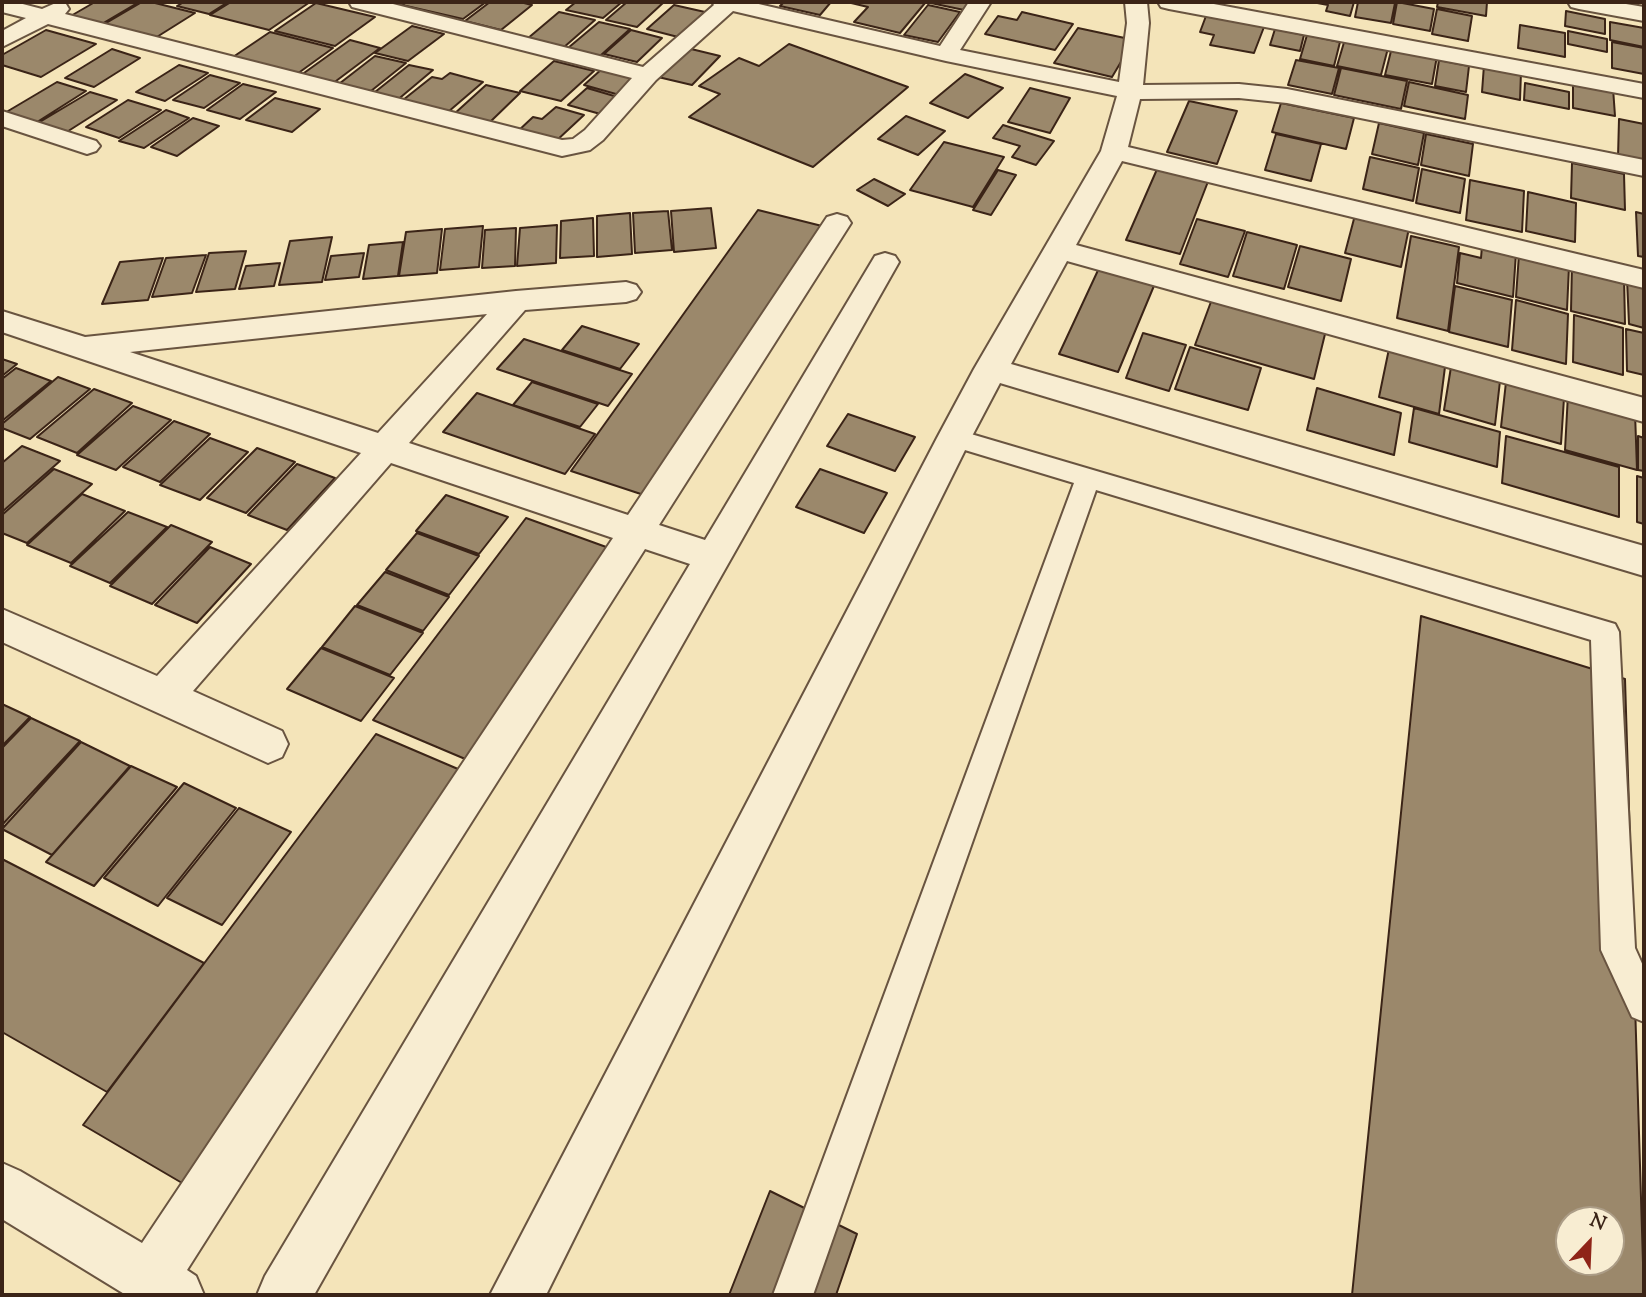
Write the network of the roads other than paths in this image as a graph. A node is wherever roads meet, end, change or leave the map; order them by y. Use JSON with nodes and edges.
{"nodes":[{"id":1,"x":72,"y":2,"type":"edge"},
{"id":2,"x":360,"y":2,"type":"edge"},
{"id":3,"x":726,"y":2,"type":"edge"},
{"id":4,"x":980,"y":2,"type":"edge"},
{"id":5,"x":1136,"y":2,"type":"edge"},
{"id":6,"x":1169,"y":2,"type":"edge"},
{"id":7,"x":1579,"y":2,"type":"edge"},
{"id":8,"x":2,"y":5,"type":"edge"},
{"id":9,"x":1644,"y":13,"type":"edge"},
{"id":10,"x":45,"y":16,"type":"junction"},
{"id":11,"x":2,"y":40,"type":"edge"},
{"id":12,"x":946,"y":54,"type":"junction"},
{"id":13,"x":648,"y":75,"type":"junction"},
{"id":14,"x":1644,"y":91,"type":"edge"},
{"id":15,"x":1130,"y":92,"type":"junction"},
{"id":16,"x":2,"y":118,"type":"edge"},
{"id":17,"x":87,"y":146,"type":"dead end"},
{"id":18,"x":1114,"y":151,"type":"junction"},
{"id":19,"x":1644,"y":168,"type":"edge"},
{"id":20,"x":837,"y":223,"type":"dead end"},
{"id":21,"x":1058,"y":249,"type":"junction"},
{"id":22,"x":885,"y":262,"type":"dead end"},
{"id":23,"x":1644,"y":279,"type":"edge"},
{"id":24,"x":626,"y":292,"type":"dead end"},
{"id":25,"x":516,"y":301,"type":"junction"},
{"id":26,"x":2,"y":321,"type":"edge"},
{"id":27,"x":79,"y":347,"type":"junction"},
{"id":28,"x":990,"y":369,"type":"junction"},
{"id":29,"x":1644,"y":410,"type":"edge"},
{"id":30,"x":954,"y":438,"type":"junction"},
{"id":31,"x":386,"y":449,"type":"junction"},
{"id":32,"x":1088,"y":478,"type":"junction"},
{"id":33,"x":635,"y":532,"type":"junction"},
{"id":34,"x":713,"y":557,"type":"junction"},
{"id":35,"x":1644,"y":561,"type":"edge"},
{"id":36,"x":2,"y":625,"type":"edge"},
{"id":37,"x":163,"y":697,"type":"junction"},
{"id":38,"x":268,"y":744,"type":"dead end"},
{"id":39,"x":1644,"y":1005,"type":"edge"},
{"id":40,"x":2,"y":1189,"type":"edge"},
{"id":41,"x":164,"y":1287,"type":"edge"},
{"id":42,"x":284,"y":1295,"type":"edge"},
{"id":43,"x":517,"y":1295,"type":"edge"},
{"id":44,"x":793,"y":1295,"type":"edge"}],
"edges":[{"from":1,"to":10,"type":"street"},
{"from":2,"to":13,"type":"street"},
{"from":3,"to":12,"type":"street"},
{"from":3,"to":13,"type":"street"},
{"from":4,"to":12,"type":"street"},
{"from":5,"to":15,"type":"street"},
{"from":6,"to":14,"type":"street"},
{"from":7,"to":9,"type":"street"},
{"from":8,"to":10,"type":"street"},
{"from":10,"to":11,"type":"street"},
{"from":10,"to":13,"type":"street"},
{"from":12,"to":15,"type":"street"},
{"from":15,"to":18,"type":"street"},
{"from":15,"to":19,"type":"street"},
{"from":16,"to":17,"type":"street"},
{"from":18,"to":21,"type":"street"},
{"from":18,"to":23,"type":"street"},
{"from":20,"to":33,"type":"street"},
{"from":21,"to":28,"type":"street"},
{"from":21,"to":29,"type":"street"},
{"from":22,"to":34,"type":"street"},
{"from":24,"to":25,"type":"street"},
{"from":25,"to":27,"type":"street"},
{"from":25,"to":31,"type":"street"},
{"from":26,"to":27,"type":"street"},
{"from":27,"to":31,"type":"street"},
{"from":28,"to":30,"type":"street"},
{"from":28,"to":35,"type":"street"},
{"from":30,"to":32,"type":"lane"},
{"from":30,"to":43,"type":"street"},
{"from":31,"to":33,"type":"street"},
{"from":31,"to":37,"type":"street"},
{"from":32,"to":39,"type":"lane"},
{"from":32,"to":44,"type":"lane"},
{"from":33,"to":34,"type":"street"},
{"from":33,"to":41,"type":"street"},
{"from":34,"to":42,"type":"street"},
{"from":36,"to":37,"type":"street"},
{"from":37,"to":38,"type":"street"},
{"from":40,"to":41,"type":"street"}]}
